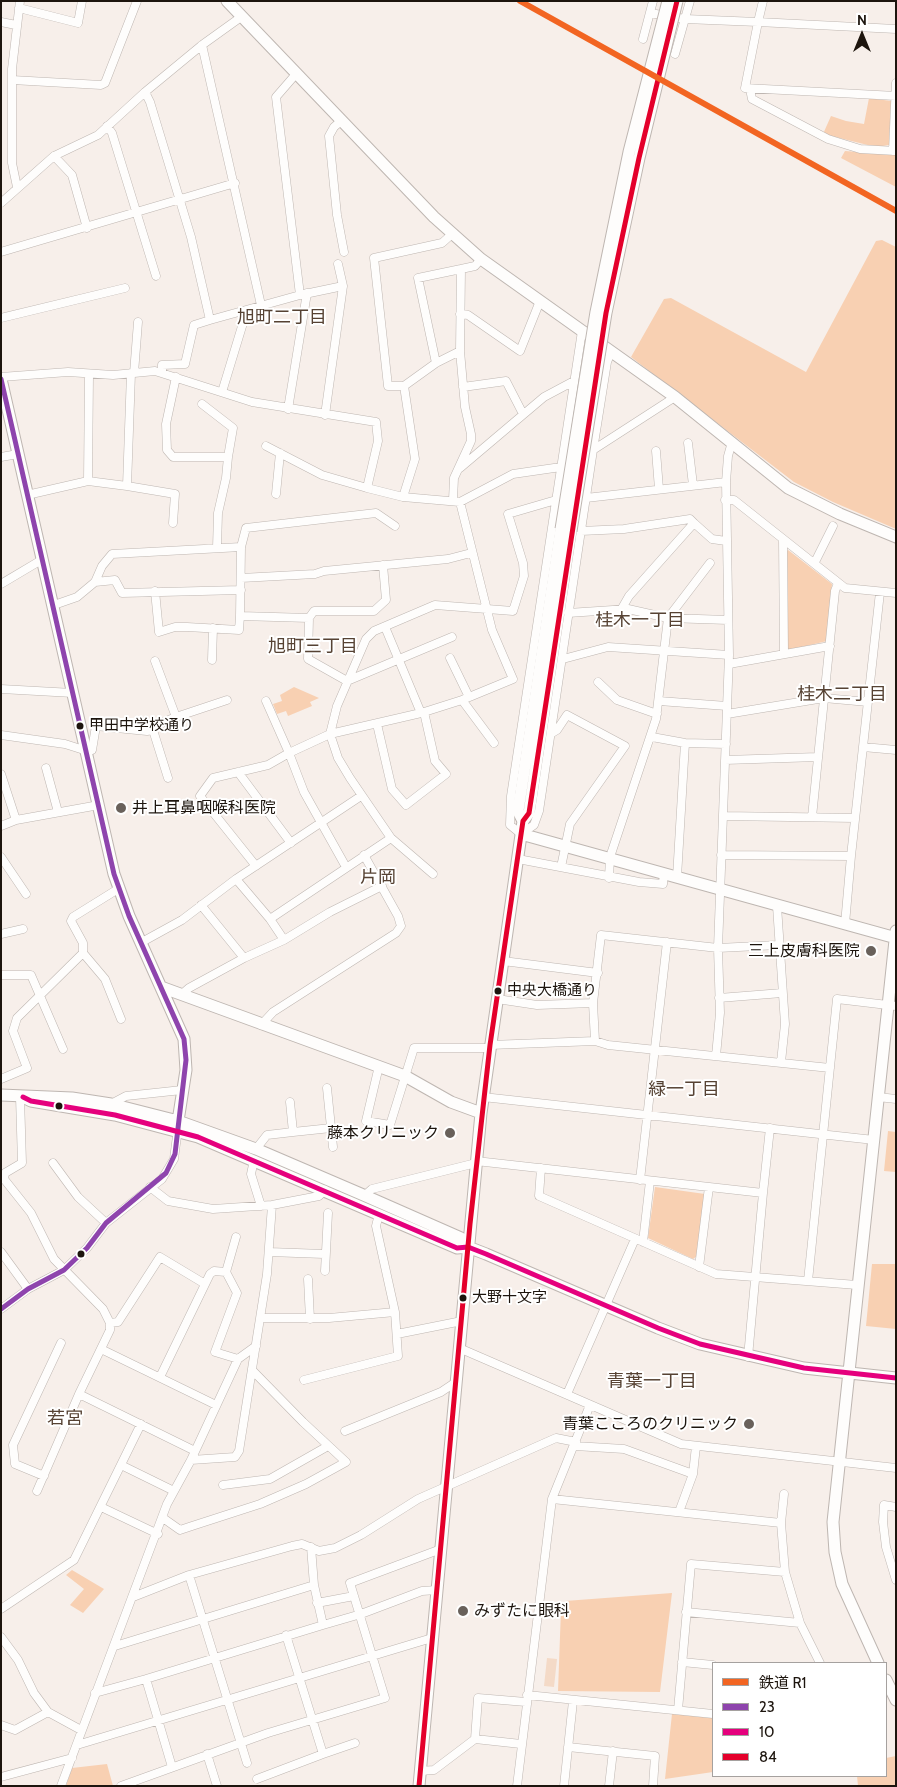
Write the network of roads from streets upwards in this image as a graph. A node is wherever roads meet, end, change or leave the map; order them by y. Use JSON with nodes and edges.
{"nodes":[{"id":1,"x":82,"y":1,"type":"edge"},
{"id":2,"x":137,"y":1,"type":"edge"},
{"id":3,"x":227,"y":1,"type":"edge"},
{"id":4,"x":653,"y":1,"type":"edge"},
{"id":5,"x":668,"y":1,"type":"edge"},
{"id":6,"x":678,"y":1,"type":"edge"},
{"id":7,"x":690,"y":1,"type":"edge"},
{"id":8,"x":763,"y":1,"type":"edge"},
{"id":9,"x":19,"y":5,"type":"edge"},
{"id":10,"x":650,"y":13,"type":"junction"},
{"id":11,"x":241,"y":16,"type":"junction"},
{"id":12,"x":685,"y":19,"type":"junction"},
{"id":13,"x":1,"y":22,"type":"edge"},
{"id":14,"x":758,"y":22,"type":"junction"},
{"id":15,"x":16,"y":25,"type":"junction"},
{"id":16,"x":896,"y":29,"type":"edge"},
{"id":17,"x":643,"y":39,"type":"dead end"},
{"id":18,"x":202,"y":45,"type":"junction"},
{"id":19,"x":675,"y":54,"type":"dead end"},
{"id":20,"x":296,"y":74,"type":"junction"},
{"id":21,"x":12,"y":80,"type":"junction"},
{"id":22,"x":896,"y":83,"type":"edge"},
{"id":23,"x":750,"y":89,"type":"junction"},
{"id":24,"x":145,"y":92,"type":"junction"},
{"id":25,"x":896,"y":96,"type":"edge"},
{"id":26,"x":341,"y":121,"type":"junction"},
{"id":27,"x":107,"y":126,"type":"junction"},
{"id":28,"x":894,"y":151,"type":"edge"},
{"id":29,"x":54,"y":156,"type":"junction"},
{"id":30,"x":235,"y":183,"type":"junction"},
{"id":31,"x":17,"y":187,"type":"junction"},
{"id":32,"x":180,"y":200,"type":"junction"},
{"id":33,"x":1,"y":203,"type":"edge"},
{"id":34,"x":138,"y":212,"type":"junction"},
{"id":35,"x":87,"y":228,"type":"junction"},
{"id":36,"x":451,"y":235,"type":"junction"},
{"id":37,"x":1,"y":252,"type":"edge"},
{"id":38,"x":344,"y":252,"type":"dead end"},
{"id":39,"x":481,"y":259,"type":"junction"},
{"id":40,"x":338,"y":264,"type":"dead end"},
{"id":41,"x":461,"y":268,"type":"junction"},
{"id":42,"x":156,"y":276,"type":"dead end"},
{"id":43,"x":343,"y":286,"type":"junction"},
{"id":44,"x":125,"y":288,"type":"dead end"},
{"id":45,"x":304,"y":294,"type":"junction"},
{"id":46,"x":540,"y":301,"type":"junction"},
{"id":47,"x":261,"y":305,"type":"junction"},
{"id":48,"x":247,"y":310,"type":"junction"},
{"id":49,"x":460,"y":314,"type":"junction"},
{"id":50,"x":1,"y":318,"type":"edge"},
{"id":51,"x":210,"y":320,"type":"junction"},
{"id":52,"x":138,"y":322,"type":"dead end"},
{"id":53,"x":582,"y":331,"type":"junction"},
{"id":54,"x":460,"y":351,"type":"junction"},
{"id":55,"x":611,"y":352,"type":"junction"},
{"id":56,"x":436,"y":363,"type":"junction"},
{"id":57,"x":162,"y":372,"type":"junction"},
{"id":58,"x":132,"y":373,"type":"junction"},
{"id":59,"x":89,"y":375,"type":"junction"},
{"id":60,"x":176,"y":377,"type":"junction"},
{"id":61,"x":1,"y":378,"type":"edge"},
{"id":62,"x":574,"y":381,"type":"junction"},
{"id":63,"x":404,"y":386,"type":"junction"},
{"id":64,"x":463,"y":387,"type":"junction"},
{"id":65,"x":222,"y":392,"type":"junction"},
{"id":66,"x":675,"y":398,"type":"junction"},
{"id":67,"x":202,"y":404,"type":"dead end"},
{"id":68,"x":288,"y":409,"type":"junction"},
{"id":69,"x":523,"y":414,"type":"junction"},
{"id":70,"x":325,"y":415,"type":"junction"},
{"id":71,"x":732,"y":442,"type":"junction"},
{"id":72,"x":688,"y":443,"type":"dead end"},
{"id":73,"x":266,"y":446,"type":"dead end"},
{"id":74,"x":593,"y":450,"type":"junction"},
{"id":75,"x":656,"y":451,"type":"dead end"},
{"id":76,"x":280,"y":453,"type":"junction"},
{"id":77,"x":18,"y":454,"type":"junction"},
{"id":78,"x":1,"y":456,"type":"edge"},
{"id":79,"x":228,"y":458,"type":"junction"},
{"id":80,"x":561,"y":467,"type":"junction"},
{"id":81,"x":456,"y":471,"type":"junction"},
{"id":82,"x":88,"y":480,"type":"junction"},
{"id":83,"x":726,"y":482,"type":"junction"},
{"id":84,"x":693,"y":485,"type":"junction"},
{"id":85,"x":127,"y":486,"type":"junction"},
{"id":86,"x":366,"y":488,"type":"junction"},
{"id":87,"x":659,"y":489,"type":"junction"},
{"id":88,"x":276,"y":494,"type":"dead end"},
{"id":89,"x":27,"y":495,"type":"junction"},
{"id":90,"x":403,"y":497,"type":"junction"},
{"id":91,"x":586,"y":498,"type":"junction"},
{"id":92,"x":556,"y":500,"type":"junction"},
{"id":93,"x":726,"y":500,"type":"junction"},
{"id":94,"x":457,"y":501,"type":"junction"},
{"id":95,"x":173,"y":523,"type":"dead end"},
{"id":96,"x":694,"y":524,"type":"junction"},
{"id":97,"x":395,"y":526,"type":"dead end"},
{"id":98,"x":833,"y":526,"type":"dead end"},
{"id":99,"x":571,"y":530,"type":"junction"},
{"id":100,"x":896,"y":537,"type":"edge"},
{"id":101,"x":783,"y":539,"type":"junction"},
{"id":102,"x":726,"y":541,"type":"junction"},
{"id":103,"x":241,"y":547,"type":"junction"},
{"id":104,"x":217,"y":548,"type":"junction"},
{"id":105,"x":471,"y":553,"type":"junction"},
{"id":106,"x":43,"y":559,"type":"junction"},
{"id":107,"x":815,"y":562,"type":"junction"},
{"id":108,"x":710,"y":563,"type":"dead end"},
{"id":109,"x":383,"y":565,"type":"junction"},
{"id":110,"x":241,"y":578,"type":"junction"},
{"id":111,"x":95,"y":582,"type":"junction"},
{"id":112,"x":838,"y":583,"type":"junction"},
{"id":113,"x":1,"y":584,"type":"edge"},
{"id":114,"x":241,"y":590,"type":"junction"},
{"id":115,"x":155,"y":591,"type":"junction"},
{"id":116,"x":880,"y":592,"type":"junction"},
{"id":117,"x":896,"y":593,"type":"edge"},
{"id":118,"x":54,"y":605,"type":"junction"},
{"id":119,"x":486,"y":609,"type":"junction"},
{"id":120,"x":621,"y":610,"type":"junction"},
{"id":121,"x":568,"y":613,"type":"junction"},
{"id":122,"x":240,"y":616,"type":"junction"},
{"id":123,"x":309,"y":618,"type":"junction"},
{"id":124,"x":668,"y":618,"type":"junction"},
{"id":125,"x":728,"y":620,"type":"junction"},
{"id":126,"x":385,"y":627,"type":"junction"},
{"id":127,"x":213,"y":628,"type":"junction"},
{"id":128,"x":452,"y":637,"type":"dead end"},
{"id":129,"x":830,"y":646,"type":"junction"},
{"id":130,"x":664,"y":651,"type":"junction"},
{"id":131,"x":784,"y":654,"type":"junction"},
{"id":132,"x":729,"y":655,"type":"junction"},
{"id":133,"x":450,"y":658,"type":"dead end"},
{"id":134,"x":563,"y":659,"type":"junction"},
{"id":135,"x":212,"y":660,"type":"dead end"},
{"id":136,"x":399,"y":660,"type":"junction"},
{"id":137,"x":155,"y":661,"type":"dead end"},
{"id":138,"x":729,"y":664,"type":"junction"},
{"id":139,"x":346,"y":681,"type":"junction"},
{"id":140,"x":598,"y":682,"type":"dead end"},
{"id":141,"x":1,"y":689,"type":"edge"},
{"id":142,"x":73,"y":692,"type":"junction"},
{"id":143,"x":824,"y":698,"type":"junction"},
{"id":144,"x":465,"y":699,"type":"junction"},
{"id":145,"x":227,"y":700,"type":"dead end"},
{"id":146,"x":266,"y":701,"type":"dead end"},
{"id":147,"x":659,"y":701,"type":"junction"},
{"id":148,"x":868,"y":702,"type":"junction"},
{"id":149,"x":727,"y":710,"type":"junction"},
{"id":150,"x":422,"y":712,"type":"junction"},
{"id":151,"x":657,"y":714,"type":"junction"},
{"id":152,"x":176,"y":717,"type":"junction"},
{"id":153,"x":377,"y":724,"type":"junction"},
{"id":154,"x":153,"y":730,"type":"junction"},
{"id":155,"x":552,"y":733,"type":"junction"},
{"id":156,"x":330,"y":734,"type":"junction"},
{"id":157,"x":1,"y":735,"type":"edge"},
{"id":158,"x":652,"y":737,"type":"junction"},
{"id":159,"x":684,"y":742,"type":"junction"},
{"id":160,"x":494,"y":743,"type":"dead end"},
{"id":161,"x":726,"y":744,"type":"junction"},
{"id":162,"x":863,"y":747,"type":"junction"},
{"id":163,"x":896,"y":750,"type":"edge"},
{"id":164,"x":86,"y":752,"type":"junction"},
{"id":165,"x":289,"y":753,"type":"junction"},
{"id":166,"x":818,"y":757,"type":"junction"},
{"id":167,"x":725,"y":760,"type":"junction"},
{"id":168,"x":46,"y":768,"type":"dead end"},
{"id":169,"x":238,"y":772,"type":"junction"},
{"id":170,"x":1,"y":774,"type":"edge"},
{"id":171,"x":168,"y":778,"type":"dead end"},
{"id":172,"x":361,"y":796,"type":"junction"},
{"id":173,"x":99,"y":805,"type":"junction"},
{"id":174,"x":58,"y":812,"type":"junction"},
{"id":175,"x":723,"y":816,"type":"junction"},
{"id":176,"x":812,"y":817,"type":"junction"},
{"id":177,"x":855,"y":818,"type":"junction"},
{"id":178,"x":16,"y":820,"type":"junction"},
{"id":179,"x":320,"y":824,"type":"junction"},
{"id":180,"x":1,"y":826,"type":"edge"},
{"id":181,"x":521,"y":834,"type":"junction"},
{"id":182,"x":391,"y":838,"type":"junction"},
{"id":183,"x":291,"y":843,"type":"junction"},
{"id":184,"x":565,"y":844,"type":"junction"},
{"id":185,"x":364,"y":855,"type":"junction"},
{"id":186,"x":721,"y":855,"type":"junction"},
{"id":187,"x":851,"y":856,"type":"junction"},
{"id":188,"x":1,"y":857,"type":"edge"},
{"id":189,"x":610,"y":857,"type":"junction"},
{"id":190,"x":518,"y":859,"type":"junction"},
{"id":191,"x":256,"y":866,"type":"junction"},
{"id":192,"x":346,"y":867,"type":"junction"},
{"id":193,"x":561,"y":867,"type":"junction"},
{"id":194,"x":664,"y":873,"type":"junction"},
{"id":195,"x":433,"y":874,"type":"dead end"},
{"id":196,"x":677,"y":877,"type":"junction"},
{"id":197,"x":609,"y":878,"type":"junction"},
{"id":198,"x":236,"y":879,"type":"junction"},
{"id":199,"x":382,"y":886,"type":"junction"},
{"id":200,"x":118,"y":889,"type":"junction"},
{"id":201,"x":720,"y":890,"type":"junction"},
{"id":202,"x":26,"y":894,"type":"dead end"},
{"id":203,"x":202,"y":905,"type":"junction"},
{"id":204,"x":777,"y":906,"type":"junction"},
{"id":205,"x":270,"y":919,"type":"junction"},
{"id":206,"x":845,"y":924,"type":"junction"},
{"id":207,"x":23,"y":929,"type":"dead end"},
{"id":208,"x":1,"y":934,"type":"edge"},
{"id":209,"x":896,"y":936,"type":"edge"},
{"id":210,"x":284,"y":940,"type":"junction"},
{"id":211,"x":142,"y":942,"type":"junction"},
{"id":212,"x":666,"y":942,"type":"junction"},
{"id":213,"x":778,"y":945,"type":"junction"},
{"id":214,"x":718,"y":948,"type":"junction"},
{"id":215,"x":83,"y":952,"type":"junction"},
{"id":216,"x":244,"y":958,"type":"junction"},
{"id":217,"x":503,"y":961,"type":"junction"},
{"id":218,"x":598,"y":973,"type":"junction"},
{"id":219,"x":1,"y":975,"type":"edge"},
{"id":220,"x":161,"y":987,"type":"junction"},
{"id":221,"x":782,"y":993,"type":"junction"},
{"id":222,"x":182,"y":995,"type":"junction"},
{"id":223,"x":40,"y":996,"type":"junction"},
{"id":224,"x":719,"y":998,"type":"junction"},
{"id":225,"x":497,"y":999,"type":"junction"},
{"id":226,"x":594,"y":1003,"type":"junction"},
{"id":227,"x":892,"y":1006,"type":"edge"},
{"id":228,"x":121,"y":1019,"type":"dead end"},
{"id":229,"x":261,"y":1025,"type":"junction"},
{"id":230,"x":595,"y":1041,"type":"junction"},
{"id":231,"x":490,"y":1046,"type":"junction"},
{"id":232,"x":655,"y":1048,"type":"junction"},
{"id":233,"x":63,"y":1049,"type":"dead end"},
{"id":234,"x":716,"y":1056,"type":"junction"},
{"id":235,"x":781,"y":1062,"type":"junction"},
{"id":236,"x":379,"y":1066,"type":"junction"},
{"id":237,"x":830,"y":1068,"type":"junction"},
{"id":238,"x":405,"y":1076,"type":"junction"},
{"id":239,"x":1,"y":1079,"type":"edge"},
{"id":240,"x":326,"y":1088,"type":"dead end"},
{"id":241,"x":182,"y":1090,"type":"junction"},
{"id":242,"x":2,"y":1095,"type":"edge"},
{"id":243,"x":21,"y":1097,"type":"junction"},
{"id":244,"x":483,"y":1097,"type":"junction"},
{"id":245,"x":878,"y":1097,"type":"junction"},
{"id":246,"x":896,"y":1099,"type":"edge"},
{"id":247,"x":290,"y":1102,"type":"dead end"},
{"id":248,"x":111,"y":1104,"type":"junction"},
{"id":249,"x":481,"y":1113,"type":"junction"},
{"id":250,"x":648,"y":1114,"type":"junction"},
{"id":251,"x":178,"y":1126,"type":"junction"},
{"id":252,"x":331,"y":1128,"type":"junction"},
{"id":253,"x":770,"y":1128,"type":"junction"},
{"id":254,"x":293,"y":1132,"type":"junction"},
{"id":255,"x":824,"y":1134,"type":"junction"},
{"id":256,"x":874,"y":1140,"type":"junction"},
{"id":257,"x":333,"y":1147,"type":"dead end"},
{"id":258,"x":255,"y":1154,"type":"junction"},
{"id":259,"x":476,"y":1162,"type":"junction"},
{"id":260,"x":53,"y":1163,"type":"dead end"},
{"id":261,"x":541,"y":1168,"type":"junction"},
{"id":262,"x":3,"y":1180,"type":"edge"},
{"id":263,"x":640,"y":1180,"type":"junction"},
{"id":264,"x":650,"y":1181,"type":"junction"},
{"id":265,"x":150,"y":1188,"type":"junction"},
{"id":266,"x":709,"y":1188,"type":"junction"},
{"id":267,"x":325,"y":1190,"type":"junction"},
{"id":268,"x":763,"y":1193,"type":"junction"},
{"id":269,"x":364,"y":1196,"type":"junction"},
{"id":270,"x":272,"y":1205,"type":"junction"},
{"id":271,"x":261,"y":1206,"type":"junction"},
{"id":272,"x":328,"y":1213,"type":"dead end"},
{"id":273,"x":379,"y":1214,"type":"junction"},
{"id":274,"x":106,"y":1223,"type":"junction"},
{"id":275,"x":236,"y":1237,"type":"dead end"},
{"id":276,"x":635,"y":1238,"type":"junction"},
{"id":277,"x":643,"y":1242,"type":"junction"},
{"id":278,"x":468,"y":1247,"type":"junction"},
{"id":279,"x":1,"y":1252,"type":"edge"},
{"id":280,"x":268,"y":1252,"type":"junction"},
{"id":281,"x":324,"y":1254,"type":"junction"},
{"id":282,"x":700,"y":1267,"type":"junction"},
{"id":283,"x":64,"y":1270,"type":"junction"},
{"id":284,"x":325,"y":1270,"type":"dead end"},
{"id":285,"x":226,"y":1272,"type":"junction"},
{"id":286,"x":756,"y":1278,"type":"junction"},
{"id":287,"x":308,"y":1279,"type":"dead end"},
{"id":288,"x":808,"y":1281,"type":"junction"},
{"id":289,"x":205,"y":1284,"type":"junction"},
{"id":290,"x":857,"y":1285,"type":"junction"},
{"id":291,"x":28,"y":1289,"type":"junction"},
{"id":292,"x":605,"y":1306,"type":"junction"},
{"id":293,"x":1,"y":1309,"type":"edge"},
{"id":294,"x":395,"y":1312,"type":"junction"},
{"id":295,"x":261,"y":1318,"type":"junction"},
{"id":296,"x":310,"y":1319,"type":"junction"},
{"id":297,"x":462,"y":1322,"type":"junction"},
{"id":298,"x":110,"y":1323,"type":"junction"},
{"id":299,"x":397,"y":1334,"type":"junction"},
{"id":300,"x":61,"y":1343,"type":"dead end"},
{"id":301,"x":256,"y":1346,"type":"junction"},
{"id":302,"x":459,"y":1348,"type":"junction"},
{"id":303,"x":101,"y":1349,"type":"junction"},
{"id":304,"x":748,"y":1357,"type":"junction"},
{"id":305,"x":238,"y":1359,"type":"junction"},
{"id":306,"x":252,"y":1370,"type":"junction"},
{"id":307,"x":848,"y":1373,"type":"junction"},
{"id":308,"x":160,"y":1377,"type":"junction"},
{"id":309,"x":896,"y":1378,"type":"edge"},
{"id":310,"x":304,"y":1380,"type":"dead end"},
{"id":311,"x":456,"y":1382,"type":"junction"},
{"id":312,"x":78,"y":1394,"type":"junction"},
{"id":313,"x":567,"y":1394,"type":"junction"},
{"id":314,"x":216,"y":1405,"type":"junction"},
{"id":315,"x":590,"y":1405,"type":"junction"},
{"id":316,"x":141,"y":1424,"type":"junction"},
{"id":317,"x":345,"y":1431,"type":"dead end"},
{"id":318,"x":575,"y":1444,"type":"junction"},
{"id":319,"x":328,"y":1446,"type":"junction"},
{"id":320,"x":696,"y":1446,"type":"junction"},
{"id":321,"x":195,"y":1451,"type":"junction"},
{"id":322,"x":191,"y":1460,"type":"junction"},
{"id":323,"x":838,"y":1462,"type":"junction"},
{"id":324,"x":121,"y":1465,"type":"junction"},
{"id":325,"x":896,"y":1468,"type":"edge"},
{"id":326,"x":693,"y":1474,"type":"junction"},
{"id":327,"x":44,"y":1476,"type":"junction"},
{"id":328,"x":223,"y":1485,"type":"dead end"},
{"id":329,"x":446,"y":1488,"type":"junction"},
{"id":330,"x":37,"y":1491,"type":"dead end"},
{"id":331,"x":174,"y":1491,"type":"junction"},
{"id":332,"x":784,"y":1494,"type":"dead end"},
{"id":333,"x":552,"y":1499,"type":"junction"},
{"id":334,"x":101,"y":1507,"type":"junction"},
{"id":335,"x":896,"y":1507,"type":"edge"},
{"id":336,"x":680,"y":1512,"type":"junction"},
{"id":337,"x":163,"y":1518,"type":"junction"},
{"id":338,"x":781,"y":1523,"type":"junction"},
{"id":339,"x":158,"y":1534,"type":"junction"},
{"id":340,"x":311,"y":1548,"type":"junction"},
{"id":341,"x":441,"y":1549,"type":"junction"},
{"id":342,"x":785,"y":1572,"type":"junction"},
{"id":343,"x":189,"y":1575,"type":"junction"},
{"id":344,"x":896,"y":1580,"type":"edge"},
{"id":345,"x":314,"y":1586,"type":"junction"},
{"id":346,"x":437,"y":1590,"type":"junction"},
{"id":347,"x":354,"y":1596,"type":"junction"},
{"id":348,"x":133,"y":1597,"type":"junction"},
{"id":349,"x":317,"y":1603,"type":"junction"},
{"id":350,"x":1,"y":1609,"type":"edge"},
{"id":351,"x":686,"y":1612,"type":"junction"},
{"id":352,"x":361,"y":1614,"type":"junction"},
{"id":353,"x":203,"y":1621,"type":"junction"},
{"id":354,"x":800,"y":1623,"type":"junction"},
{"id":355,"x":323,"y":1625,"type":"junction"},
{"id":356,"x":286,"y":1635,"type":"junction"},
{"id":357,"x":1,"y":1637,"type":"edge"},
{"id":358,"x":432,"y":1638,"type":"junction"},
{"id":359,"x":115,"y":1646,"type":"junction"},
{"id":360,"x":372,"y":1656,"type":"junction"},
{"id":361,"x":214,"y":1657,"type":"junction"},
{"id":362,"x":682,"y":1662,"type":"junction"},
{"id":363,"x":820,"y":1662,"type":"edge"},
{"id":364,"x":878,"y":1662,"type":"edge"},
{"id":365,"x":712,"y":1665,"type":"edge"},
{"id":366,"x":300,"y":1677,"type":"junction"},
{"id":367,"x":146,"y":1679,"type":"junction"},
{"id":368,"x":95,"y":1692,"type":"junction"},
{"id":369,"x":526,"y":1698,"type":"junction"},
{"id":370,"x":227,"y":1699,"type":"junction"},
{"id":371,"x":573,"y":1701,"type":"junction"},
{"id":372,"x":678,"y":1710,"type":"junction"},
{"id":373,"x":48,"y":1712,"type":"junction"},
{"id":374,"x":712,"y":1714,"type":"edge"},
{"id":375,"x":313,"y":1719,"type":"junction"},
{"id":376,"x":158,"y":1720,"type":"junction"},
{"id":377,"x":1,"y":1725,"type":"edge"},
{"id":378,"x":81,"y":1730,"type":"junction"},
{"id":379,"x":475,"y":1739,"type":"junction"},
{"id":380,"x":240,"y":1742,"type":"junction"},
{"id":381,"x":355,"y":1743,"type":"dead end"},
{"id":382,"x":76,"y":1744,"type":"junction"},
{"id":383,"x":521,"y":1744,"type":"junction"},
{"id":384,"x":568,"y":1747,"type":"junction"},
{"id":385,"x":613,"y":1751,"type":"junction"},
{"id":386,"x":207,"y":1754,"type":"junction"},
{"id":387,"x":323,"y":1754,"type":"junction"},
{"id":388,"x":72,"y":1758,"type":"junction"},
{"id":389,"x":247,"y":1763,"type":"dead end"},
{"id":390,"x":172,"y":1767,"type":"junction"},
{"id":391,"x":420,"y":1771,"type":"junction"},
{"id":392,"x":1,"y":1777,"type":"edge"},
{"id":393,"x":257,"y":1779,"type":"dead end"},
{"id":394,"x":416,"y":1785,"type":"edge"},
{"id":395,"x":3,"y":1786,"type":"edge"},
{"id":396,"x":62,"y":1786,"type":"edge"},
{"id":397,"x":121,"y":1786,"type":"edge"},
{"id":398,"x":217,"y":1786,"type":"edge"},
{"id":399,"x":517,"y":1786,"type":"edge"},
{"id":400,"x":564,"y":1786,"type":"edge"},
{"id":401,"x":609,"y":1786,"type":"edge"},
{"id":402,"x":653,"y":1786,"type":"edge"}],
"edges":[{"from":1,"to":9,"type":"street"},
{"from":2,"to":21,"type":"street"},
{"from":3,"to":11,"type":"street"},
{"from":4,"to":10,"type":"street"},
{"from":5,"to":99,"type":"street","bridge":true},
{"from":6,"to":99,"type":"street","bridge":true},
{"from":7,"to":12,"type":"street"},
{"from":8,"to":14,"type":"street"},
{"from":9,"to":15,"type":"street"},
{"from":10,"to":12,"type":"street"},
{"from":10,"to":17,"type":"street"},
{"from":11,"to":18,"type":"street"},
{"from":11,"to":20,"type":"street"},
{"from":12,"to":14,"type":"street"},
{"from":12,"to":19,"type":"street"},
{"from":13,"to":15,"type":"street"},
{"from":14,"to":16,"type":"street"},
{"from":14,"to":23,"type":"street"},
{"from":15,"to":21,"type":"street"},
{"from":18,"to":24,"type":"street"},
{"from":18,"to":30,"type":"street"},
{"from":20,"to":26,"type":"street"},
{"from":20,"to":45,"type":"street"},
{"from":21,"to":31,"type":"street"},
{"from":22,"to":25,"type":"street"},
{"from":23,"to":25,"type":"street"},
{"from":23,"to":28,"type":"street"},
{"from":24,"to":27,"type":"street"},
{"from":24,"to":32,"type":"street"},
{"from":25,"to":28,"type":"street"},
{"from":26,"to":36,"type":"street"},
{"from":26,"to":38,"type":"street"},
{"from":27,"to":29,"type":"street"},
{"from":27,"to":34,"type":"street"},
{"from":29,"to":31,"type":"street"},
{"from":29,"to":35,"type":"street"},
{"from":30,"to":32,"type":"street"},
{"from":30,"to":47,"type":"street"},
{"from":31,"to":33,"type":"street"},
{"from":32,"to":34,"type":"street"},
{"from":32,"to":51,"type":"street"},
{"from":34,"to":35,"type":"street"},
{"from":34,"to":42,"type":"street"},
{"from":35,"to":37,"type":"street"},
{"from":36,"to":39,"type":"street"},
{"from":36,"to":63,"type":"street"},
{"from":39,"to":41,"type":"street"},
{"from":39,"to":46,"type":"street"},
{"from":40,"to":43,"type":"street"},
{"from":41,"to":49,"type":"street"},
{"from":41,"to":56,"type":"street"},
{"from":43,"to":45,"type":"street"},
{"from":43,"to":70,"type":"street"},
{"from":44,"to":50,"type":"street"},
{"from":45,"to":47,"type":"street"},
{"from":45,"to":68,"type":"street"},
{"from":46,"to":49,"type":"street"},
{"from":46,"to":53,"type":"street"},
{"from":47,"to":48,"type":"street"},
{"from":48,"to":51,"type":"street"},
{"from":48,"to":65,"type":"street"},
{"from":49,"to":54,"type":"street"},
{"from":51,"to":57,"type":"street"},
{"from":52,"to":58,"type":"street"},
{"from":53,"to":55,"type":"street"},
{"from":53,"to":62,"type":"street"},
{"from":54,"to":56,"type":"street"},
{"from":54,"to":64,"type":"street"},
{"from":55,"to":66,"type":"street"},
{"from":55,"to":74,"type":"street"},
{"from":56,"to":63,"type":"street"},
{"from":57,"to":58,"type":"street"},
{"from":57,"to":60,"type":"street"},
{"from":58,"to":59,"type":"street"},
{"from":58,"to":85,"type":"street"},
{"from":59,"to":61,"type":"street"},
{"from":59,"to":82,"type":"street"},
{"from":60,"to":65,"type":"street"},
{"from":60,"to":79,"type":"street"},
{"from":61,"to":77,"type":"street"},
{"from":62,"to":69,"type":"street"},
{"from":62,"to":80,"type":"street"},
{"from":63,"to":90,"type":"street"},
{"from":64,"to":69,"type":"street"},
{"from":64,"to":81,"type":"street"},
{"from":65,"to":68,"type":"street"},
{"from":66,"to":71,"type":"street"},
{"from":66,"to":74,"type":"street"},
{"from":67,"to":79,"type":"street"},
{"from":68,"to":70,"type":"street"},
{"from":69,"to":81,"type":"street"},
{"from":70,"to":86,"type":"street"},
{"from":71,"to":83,"type":"street"},
{"from":71,"to":100,"type":"street"},
{"from":72,"to":84,"type":"street"},
{"from":73,"to":76,"type":"street"},
{"from":74,"to":91,"type":"street"},
{"from":75,"to":87,"type":"street"},
{"from":76,"to":86,"type":"street"},
{"from":76,"to":88,"type":"street"},
{"from":77,"to":78,"type":"street"},
{"from":77,"to":89,"type":"street"},
{"from":79,"to":104,"type":"street"},
{"from":80,"to":92,"type":"street"},
{"from":80,"to":94,"type":"street"},
{"from":81,"to":94,"type":"street"},
{"from":82,"to":85,"type":"street"},
{"from":82,"to":89,"type":"street"},
{"from":83,"to":84,"type":"street"},
{"from":83,"to":93,"type":"street"},
{"from":84,"to":87,"type":"street"},
{"from":85,"to":95,"type":"street"},
{"from":86,"to":90,"type":"street"},
{"from":87,"to":91,"type":"street"},
{"from":89,"to":106,"type":"street"},
{"from":90,"to":94,"type":"street"},
{"from":91,"to":99,"type":"street"},
{"from":92,"to":119,"type":"street"},
{"from":92,"to":181,"type":"street"},
{"from":93,"to":101,"type":"street"},
{"from":93,"to":102,"type":"street"},
{"from":94,"to":105,"type":"street"},
{"from":96,"to":99,"type":"street"},
{"from":96,"to":102,"type":"street"},
{"from":96,"to":120,"type":"street"},
{"from":97,"to":103,"type":"street"},
{"from":98,"to":107,"type":"street"},
{"from":99,"to":121,"type":"street"},
{"from":99,"to":181,"type":"street"},
{"from":101,"to":107,"type":"street"},
{"from":101,"to":131,"type":"street"},
{"from":102,"to":125,"type":"street"},
{"from":103,"to":104,"type":"street"},
{"from":103,"to":110,"type":"street"},
{"from":104,"to":111,"type":"street"},
{"from":105,"to":109,"type":"street"},
{"from":105,"to":119,"type":"street"},
{"from":106,"to":113,"type":"street"},
{"from":106,"to":118,"type":"street"},
{"from":107,"to":112,"type":"street"},
{"from":108,"to":124,"type":"street"},
{"from":109,"to":110,"type":"street"},
{"from":109,"to":123,"type":"street"},
{"from":110,"to":114,"type":"street"},
{"from":111,"to":115,"type":"street"},
{"from":111,"to":118,"type":"street"},
{"from":112,"to":116,"type":"street"},
{"from":112,"to":129,"type":"street"},
{"from":114,"to":115,"type":"street"},
{"from":114,"to":122,"type":"street"},
{"from":115,"to":127,"type":"street"},
{"from":116,"to":117,"type":"street"},
{"from":116,"to":148,"type":"street"},
{"from":118,"to":142,"type":"street"},
{"from":119,"to":126,"type":"street"},
{"from":119,"to":144,"type":"street"},
{"from":120,"to":121,"type":"street"},
{"from":120,"to":124,"type":"street"},
{"from":121,"to":134,"type":"street"},
{"from":122,"to":123,"type":"street"},
{"from":122,"to":127,"type":"street"},
{"from":123,"to":139,"type":"street"},
{"from":124,"to":125,"type":"street"},
{"from":124,"to":130,"type":"street"},
{"from":125,"to":132,"type":"street"},
{"from":126,"to":136,"type":"street"},
{"from":126,"to":139,"type":"street"},
{"from":127,"to":135,"type":"street"},
{"from":128,"to":136,"type":"street"},
{"from":129,"to":131,"type":"street"},
{"from":129,"to":143,"type":"street"},
{"from":130,"to":132,"type":"street"},
{"from":130,"to":134,"type":"street"},
{"from":130,"to":147,"type":"street"},
{"from":131,"to":138,"type":"street"},
{"from":132,"to":138,"type":"street"},
{"from":133,"to":144,"type":"street"},
{"from":134,"to":155,"type":"street"},
{"from":136,"to":139,"type":"street"},
{"from":136,"to":150,"type":"street"},
{"from":137,"to":152,"type":"street"},
{"from":138,"to":149,"type":"street"},
{"from":139,"to":156,"type":"street"},
{"from":140,"to":151,"type":"street"},
{"from":141,"to":142,"type":"street"},
{"from":142,"to":164,"type":"street"},
{"from":143,"to":148,"type":"street"},
{"from":143,"to":149,"type":"street"},
{"from":143,"to":166,"type":"street"},
{"from":144,"to":150,"type":"street"},
{"from":144,"to":160,"type":"street"},
{"from":145,"to":152,"type":"street"},
{"from":146,"to":165,"type":"street"},
{"from":147,"to":149,"type":"street"},
{"from":147,"to":151,"type":"street"},
{"from":148,"to":162,"type":"street"},
{"from":149,"to":161,"type":"street"},
{"from":150,"to":153,"type":"street"},
{"from":150,"to":153,"type":"street"},
{"from":151,"to":158,"type":"street"},
{"from":152,"to":154,"type":"street"},
{"from":153,"to":156,"type":"street"},
{"from":154,"to":164,"type":"street"},
{"from":154,"to":171,"type":"street"},
{"from":155,"to":181,"type":"street"},
{"from":155,"to":184,"type":"street"},
{"from":156,"to":165,"type":"street"},
{"from":156,"to":172,"type":"street"},
{"from":157,"to":164,"type":"street"},
{"from":158,"to":159,"type":"street"},
{"from":158,"to":189,"type":"street"},
{"from":159,"to":161,"type":"street"},
{"from":159,"to":196,"type":"street"},
{"from":161,"to":167,"type":"street"},
{"from":162,"to":163,"type":"street"},
{"from":162,"to":177,"type":"street"},
{"from":164,"to":173,"type":"street"},
{"from":165,"to":169,"type":"street"},
{"from":165,"to":179,"type":"street"},
{"from":166,"to":167,"type":"street"},
{"from":166,"to":176,"type":"street"},
{"from":167,"to":175,"type":"street"},
{"from":168,"to":174,"type":"street"},
{"from":169,"to":183,"type":"street"},
{"from":169,"to":191,"type":"street"},
{"from":170,"to":178,"type":"street"},
{"from":172,"to":179,"type":"street"},
{"from":172,"to":182,"type":"street"},
{"from":173,"to":174,"type":"street"},
{"from":173,"to":200,"type":"street"},
{"from":174,"to":178,"type":"street"},
{"from":175,"to":176,"type":"street"},
{"from":175,"to":186,"type":"street"},
{"from":176,"to":177,"type":"street"},
{"from":177,"to":187,"type":"street"},
{"from":178,"to":180,"type":"street"},
{"from":179,"to":183,"type":"street"},
{"from":179,"to":192,"type":"street"},
{"from":181,"to":184,"type":"street"},
{"from":181,"to":190,"type":"street"},
{"from":182,"to":185,"type":"street"},
{"from":182,"to":195,"type":"street"},
{"from":183,"to":191,"type":"street"},
{"from":184,"to":189,"type":"street"},
{"from":184,"to":193,"type":"street"},
{"from":185,"to":192,"type":"street"},
{"from":185,"to":199,"type":"street"},
{"from":186,"to":187,"type":"street"},
{"from":186,"to":201,"type":"street"},
{"from":187,"to":206,"type":"street"},
{"from":188,"to":202,"type":"street"},
{"from":189,"to":194,"type":"street"},
{"from":189,"to":197,"type":"street"},
{"from":190,"to":193,"type":"street"},
{"from":190,"to":217,"type":"street"},
{"from":191,"to":198,"type":"street"},
{"from":192,"to":205,"type":"street"},
{"from":193,"to":197,"type":"street"},
{"from":194,"to":196,"type":"street"},
{"from":194,"to":197,"type":"street"},
{"from":196,"to":201,"type":"street"},
{"from":198,"to":203,"type":"street"},
{"from":198,"to":205,"type":"street"},
{"from":199,"to":210,"type":"street"},
{"from":199,"to":229,"type":"street"},
{"from":200,"to":211,"type":"street"},
{"from":200,"to":215,"type":"street"},
{"from":201,"to":204,"type":"street"},
{"from":201,"to":214,"type":"street"},
{"from":203,"to":211,"type":"street"},
{"from":203,"to":216,"type":"street"},
{"from":204,"to":206,"type":"street"},
{"from":204,"to":213,"type":"street"},
{"from":205,"to":210,"type":"street"},
{"from":206,"to":209,"type":"street"},
{"from":207,"to":208,"type":"street"},
{"from":209,"to":227,"type":"street"},
{"from":210,"to":216,"type":"street"},
{"from":211,"to":220,"type":"street"},
{"from":212,"to":214,"type":"street"},
{"from":212,"to":218,"type":"street"},
{"from":212,"to":232,"type":"street"},
{"from":213,"to":214,"type":"street"},
{"from":213,"to":221,"type":"street"},
{"from":214,"to":224,"type":"street"},
{"from":215,"to":223,"type":"street"},
{"from":215,"to":228,"type":"street"},
{"from":216,"to":222,"type":"street"},
{"from":217,"to":218,"type":"street"},
{"from":217,"to":225,"type":"street"},
{"from":218,"to":226,"type":"street"},
{"from":219,"to":223,"type":"street"},
{"from":220,"to":222,"type":"street"},
{"from":220,"to":241,"type":"street"},
{"from":221,"to":224,"type":"street"},
{"from":221,"to":235,"type":"street"},
{"from":222,"to":229,"type":"street"},
{"from":223,"to":233,"type":"street"},
{"from":223,"to":239,"type":"street"},
{"from":224,"to":234,"type":"street"},
{"from":225,"to":226,"type":"street"},
{"from":225,"to":231,"type":"street"},
{"from":226,"to":230,"type":"street"},
{"from":227,"to":237,"type":"street"},
{"from":227,"to":245,"type":"street"},
{"from":229,"to":236,"type":"street"},
{"from":230,"to":231,"type":"street"},
{"from":230,"to":232,"type":"street"},
{"from":231,"to":238,"type":"street"},
{"from":231,"to":244,"type":"street"},
{"from":232,"to":234,"type":"street"},
{"from":232,"to":250,"type":"street"},
{"from":234,"to":235,"type":"street"},
{"from":235,"to":237,"type":"street"},
{"from":236,"to":238,"type":"street"},
{"from":236,"to":238,"type":"street"},
{"from":237,"to":255,"type":"street"},
{"from":238,"to":249,"type":"street"},
{"from":239,"to":242,"type":"street"},
{"from":240,"to":252,"type":"street"},
{"from":241,"to":248,"type":"street"},
{"from":241,"to":251,"type":"street"},
{"from":242,"to":243,"type":"street"},
{"from":243,"to":248,"type":"street"},
{"from":243,"to":251,"type":"street"},
{"from":243,"to":262,"type":"street"},
{"from":244,"to":249,"type":"street"},
{"from":244,"to":250,"type":"street"},
{"from":245,"to":246,"type":"street"},
{"from":245,"to":256,"type":"street"},
{"from":247,"to":254,"type":"street"},
{"from":248,"to":251,"type":"street"},
{"from":249,"to":259,"type":"street"},
{"from":250,"to":253,"type":"street"},
{"from":250,"to":263,"type":"street"},
{"from":251,"to":258,"type":"street"},
{"from":251,"to":265,"type":"street"},
{"from":252,"to":254,"type":"street"},
{"from":252,"to":257,"type":"street"},
{"from":253,"to":255,"type":"street"},
{"from":253,"to":268,"type":"street"},
{"from":254,"to":258,"type":"street"},
{"from":255,"to":256,"type":"street"},
{"from":255,"to":288,"type":"street"},
{"from":256,"to":290,"type":"street"},
{"from":258,"to":267,"type":"street"},
{"from":258,"to":269,"type":"street"},
{"from":258,"to":271,"type":"street"},
{"from":259,"to":261,"type":"street"},
{"from":259,"to":269,"type":"street"},
{"from":259,"to":278,"type":"street"},
{"from":260,"to":274,"type":"street"},
{"from":261,"to":263,"type":"street"},
{"from":261,"to":276,"type":"street"},
{"from":262,"to":283,"type":"street"},
{"from":263,"to":264,"type":"street"},
{"from":264,"to":266,"type":"street"},
{"from":264,"to":277,"type":"street"},
{"from":265,"to":271,"type":"street"},
{"from":265,"to":274,"type":"street"},
{"from":266,"to":268,"type":"street"},
{"from":266,"to":282,"type":"street"},
{"from":267,"to":270,"type":"street"},
{"from":267,"to":273,"type":"street"},
{"from":268,"to":286,"type":"street"},
{"from":269,"to":278,"type":"street"},
{"from":270,"to":271,"type":"street"},
{"from":270,"to":280,"type":"street"},
{"from":272,"to":281,"type":"street"},
{"from":273,"to":278,"type":"street"},
{"from":273,"to":294,"type":"street"},
{"from":274,"to":283,"type":"street"},
{"from":275,"to":285,"type":"street"},
{"from":276,"to":277,"type":"street"},
{"from":276,"to":292,"type":"street"},
{"from":277,"to":282,"type":"street"},
{"from":278,"to":292,"type":"street"},
{"from":278,"to":297,"type":"street"},
{"from":279,"to":291,"type":"street"},
{"from":280,"to":281,"type":"street"},
{"from":280,"to":295,"type":"street"},
{"from":281,"to":284,"type":"street"},
{"from":282,"to":286,"type":"street"},
{"from":283,"to":291,"type":"street"},
{"from":283,"to":298,"type":"street"},
{"from":285,"to":289,"type":"street"},
{"from":285,"to":305,"type":"street"},
{"from":286,"to":288,"type":"street"},
{"from":286,"to":304,"type":"street"},
{"from":287,"to":296,"type":"street"},
{"from":288,"to":290,"type":"street"},
{"from":289,"to":298,"type":"street"},
{"from":289,"to":308,"type":"street"},
{"from":290,"to":307,"type":"street"},
{"from":291,"to":293,"type":"street"},
{"from":292,"to":304,"type":"street"},
{"from":292,"to":313,"type":"street"},
{"from":294,"to":296,"type":"street"},
{"from":294,"to":299,"type":"street"},
{"from":295,"to":296,"type":"street"},
{"from":295,"to":301,"type":"street"},
{"from":297,"to":299,"type":"street"},
{"from":297,"to":302,"type":"street"},
{"from":298,"to":303,"type":"street"},
{"from":299,"to":310,"type":"street"},
{"from":300,"to":327,"type":"street"},
{"from":301,"to":305,"type":"street"},
{"from":301,"to":306,"type":"street"},
{"from":302,"to":311,"type":"street"},
{"from":302,"to":313,"type":"street"},
{"from":303,"to":308,"type":"street"},
{"from":303,"to":312,"type":"street"},
{"from":304,"to":307,"type":"street"},
{"from":305,"to":314,"type":"street"},
{"from":306,"to":319,"type":"street"},
{"from":306,"to":322,"type":"street"},
{"from":307,"to":309,"type":"street"},
{"from":307,"to":323,"type":"street"},
{"from":308,"to":314,"type":"street"},
{"from":311,"to":317,"type":"street"},
{"from":311,"to":329,"type":"street"},
{"from":312,"to":316,"type":"street"},
{"from":312,"to":327,"type":"street"},
{"from":313,"to":315,"type":"street"},
{"from":314,"to":321,"type":"street"},
{"from":315,"to":318,"type":"street"},
{"from":315,"to":320,"type":"street"},
{"from":316,"to":321,"type":"street"},
{"from":316,"to":324,"type":"street"},
{"from":318,"to":326,"type":"street"},
{"from":318,"to":329,"type":"street"},
{"from":318,"to":333,"type":"street"},
{"from":319,"to":328,"type":"street"},
{"from":319,"to":337,"type":"street"},
{"from":320,"to":323,"type":"street"},
{"from":320,"to":326,"type":"street"},
{"from":321,"to":322,"type":"street"},
{"from":322,"to":331,"type":"street"},
{"from":323,"to":325,"type":"street"},
{"from":323,"to":364,"type":"street"},
{"from":324,"to":331,"type":"street"},
{"from":324,"to":334,"type":"street"},
{"from":326,"to":336,"type":"street"},
{"from":327,"to":330,"type":"street"},
{"from":329,"to":340,"type":"street"},
{"from":329,"to":341,"type":"street"},
{"from":331,"to":337,"type":"street"},
{"from":332,"to":338,"type":"street"},
{"from":333,"to":336,"type":"street"},
{"from":333,"to":369,"type":"street"},
{"from":334,"to":339,"type":"street"},
{"from":334,"to":350,"type":"street"},
{"from":335,"to":344,"type":"street"},
{"from":336,"to":338,"type":"street"},
{"from":337,"to":339,"type":"street"},
{"from":338,"to":342,"type":"street"},
{"from":339,"to":348,"type":"street"},
{"from":340,"to":343,"type":"street"},
{"from":340,"to":345,"type":"street"},
{"from":341,"to":346,"type":"street"},
{"from":341,"to":347,"type":"street"},
{"from":342,"to":351,"type":"street"},
{"from":342,"to":354,"type":"street"},
{"from":343,"to":348,"type":"street"},
{"from":343,"to":353,"type":"street"},
{"from":345,"to":349,"type":"street"},
{"from":345,"to":353,"type":"street"},
{"from":346,"to":352,"type":"street"},
{"from":346,"to":358,"type":"street"},
{"from":347,"to":349,"type":"street"},
{"from":347,"to":352,"type":"street"},
{"from":348,"to":359,"type":"street"},
{"from":349,"to":355,"type":"street"},
{"from":351,"to":354,"type":"street"},
{"from":351,"to":362,"type":"street"},
{"from":352,"to":355,"type":"street"},
{"from":352,"to":360,"type":"street"},
{"from":353,"to":359,"type":"street"},
{"from":353,"to":361,"type":"street"},
{"from":354,"to":363,"type":"street"},
{"from":355,"to":356,"type":"street"},
{"from":356,"to":361,"type":"street"},
{"from":356,"to":366,"type":"street"},
{"from":357,"to":373,"type":"street"},
{"from":358,"to":360,"type":"street"},
{"from":358,"to":391,"type":"street"},
{"from":359,"to":368,"type":"street"},
{"from":360,"to":366,"type":"street"},
{"from":360,"to":375,"type":"street"},
{"from":361,"to":367,"type":"street"},
{"from":361,"to":370,"type":"street"},
{"from":362,"to":365,"type":"street"},
{"from":362,"to":372,"type":"street"},
{"from":366,"to":370,"type":"street"},
{"from":366,"to":375,"type":"street"},
{"from":367,"to":368,"type":"street"},
{"from":367,"to":376,"type":"street"},
{"from":368,"to":378,"type":"street"},
{"from":369,"to":371,"type":"street"},
{"from":369,"to":379,"type":"street"},
{"from":369,"to":383,"type":"street"},
{"from":370,"to":376,"type":"street"},
{"from":370,"to":380,"type":"street"},
{"from":371,"to":372,"type":"street"},
{"from":371,"to":384,"type":"street"},
{"from":372,"to":374,"type":"street"},
{"from":373,"to":377,"type":"street"},
{"from":373,"to":378,"type":"street"},
{"from":375,"to":380,"type":"street"},
{"from":375,"to":387,"type":"street"},
{"from":376,"to":382,"type":"street"},
{"from":376,"to":390,"type":"street"},
{"from":378,"to":382,"type":"street"},
{"from":379,"to":383,"type":"street"},
{"from":379,"to":391,"type":"street"},
{"from":380,"to":386,"type":"street"},
{"from":380,"to":389,"type":"street"},
{"from":381,"to":387,"type":"street"},
{"from":382,"to":388,"type":"street"},
{"from":383,"to":399,"type":"street"},
{"from":384,"to":385,"type":"street"},
{"from":384,"to":400,"type":"street"},
{"from":385,"to":401,"type":"street"},
{"from":385,"to":402,"type":"street"},
{"from":386,"to":390,"type":"street"},
{"from":386,"to":398,"type":"street"},
{"from":387,"to":393,"type":"street"},
{"from":388,"to":392,"type":"street"},
{"from":388,"to":396,"type":"street"},
{"from":390,"to":397,"type":"street"},
{"from":391,"to":394,"type":"street"},
{"from":392,"to":395,"type":"street"}]}
